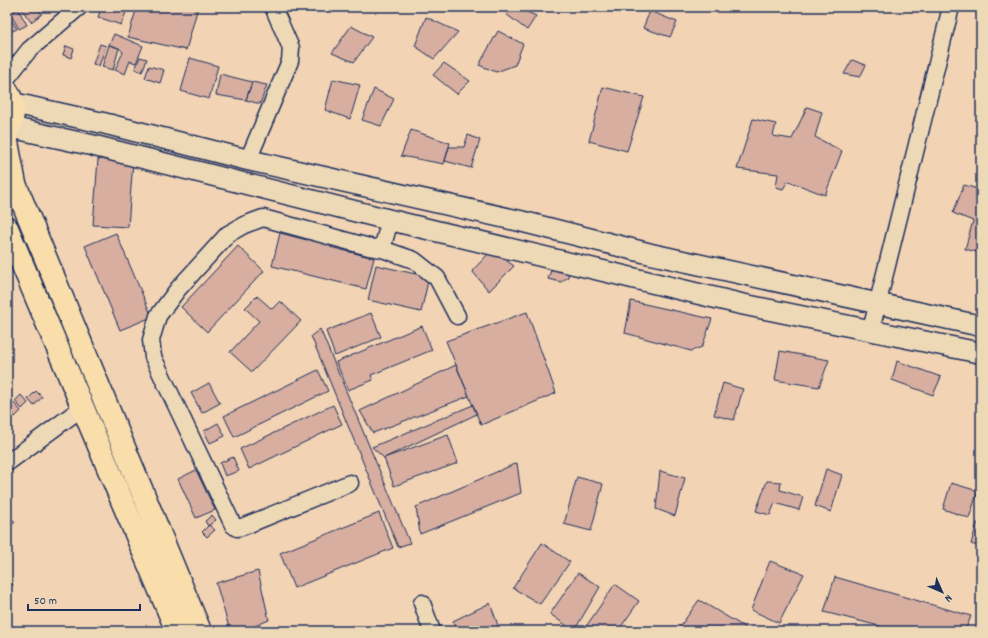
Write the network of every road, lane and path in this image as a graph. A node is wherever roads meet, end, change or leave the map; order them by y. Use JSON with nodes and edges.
{"nodes":[{"id":1,"x":79,"y":7,"type":"edge"},
{"id":2,"x":272,"y":7,"type":"edge"},
{"id":3,"x":952,"y":7,"type":"edge"},
{"id":4,"x":7,"y":78,"type":"edge"},
{"id":5,"x":10,"y":97,"type":"edge"},
{"id":6,"x":8,"y":133,"type":"edge"},
{"id":7,"x":248,"y":160,"type":"junction"},
{"id":8,"x":398,"y":193,"type":"junction"},
{"id":9,"x":390,"y":220,"type":"junction"},
{"id":10,"x":7,"y":228,"type":"edge"},
{"id":11,"x":382,"y":249,"type":"junction"},
{"id":12,"x":878,"y":304,"type":"junction"},
{"id":13,"x":457,"y":316,"type":"dead end"},
{"id":14,"x":981,"y":326,"type":"edge"},
{"id":15,"x":871,"y":330,"type":"junction"},
{"id":16,"x":981,"y":353,"type":"edge"},
{"id":17,"x":83,"y":407,"type":"junction"},
{"id":18,"x":7,"y":463,"type":"edge"},
{"id":19,"x":350,"y":483,"type":"dead end"},
{"id":20,"x":422,"y":603,"type":"dead end"},
{"id":21,"x":177,"y":631,"type":"edge"},
{"id":22,"x":200,"y":631,"type":"edge"},
{"id":23,"x":432,"y":631,"type":"edge"}],
"edges":[{"from":1,"to":4,"type":"street"},
{"from":2,"to":7,"type":"street"},
{"from":3,"to":12,"type":"street"},
{"from":5,"to":6,"type":"main road"},
{"from":5,"to":7,"type":"street"},
{"from":6,"to":9,"type":"street"},
{"from":6,"to":22,"type":"main road"},
{"from":7,"to":8,"type":"street"},
{"from":8,"to":9,"type":"street"},
{"from":8,"to":12,"type":"street"},
{"from":9,"to":11,"type":"street"},
{"from":9,"to":15,"type":"street"},
{"from":10,"to":17,"type":"main road"},
{"from":11,"to":13,"type":"street"},
{"from":11,"to":19,"type":"street"},
{"from":12,"to":14,"type":"street"},
{"from":12,"to":15,"type":"street"},
{"from":15,"to":16,"type":"street"},
{"from":17,"to":18,"type":"street"},
{"from":17,"to":21,"type":"main road"},
{"from":20,"to":23,"type":"street"}]}
